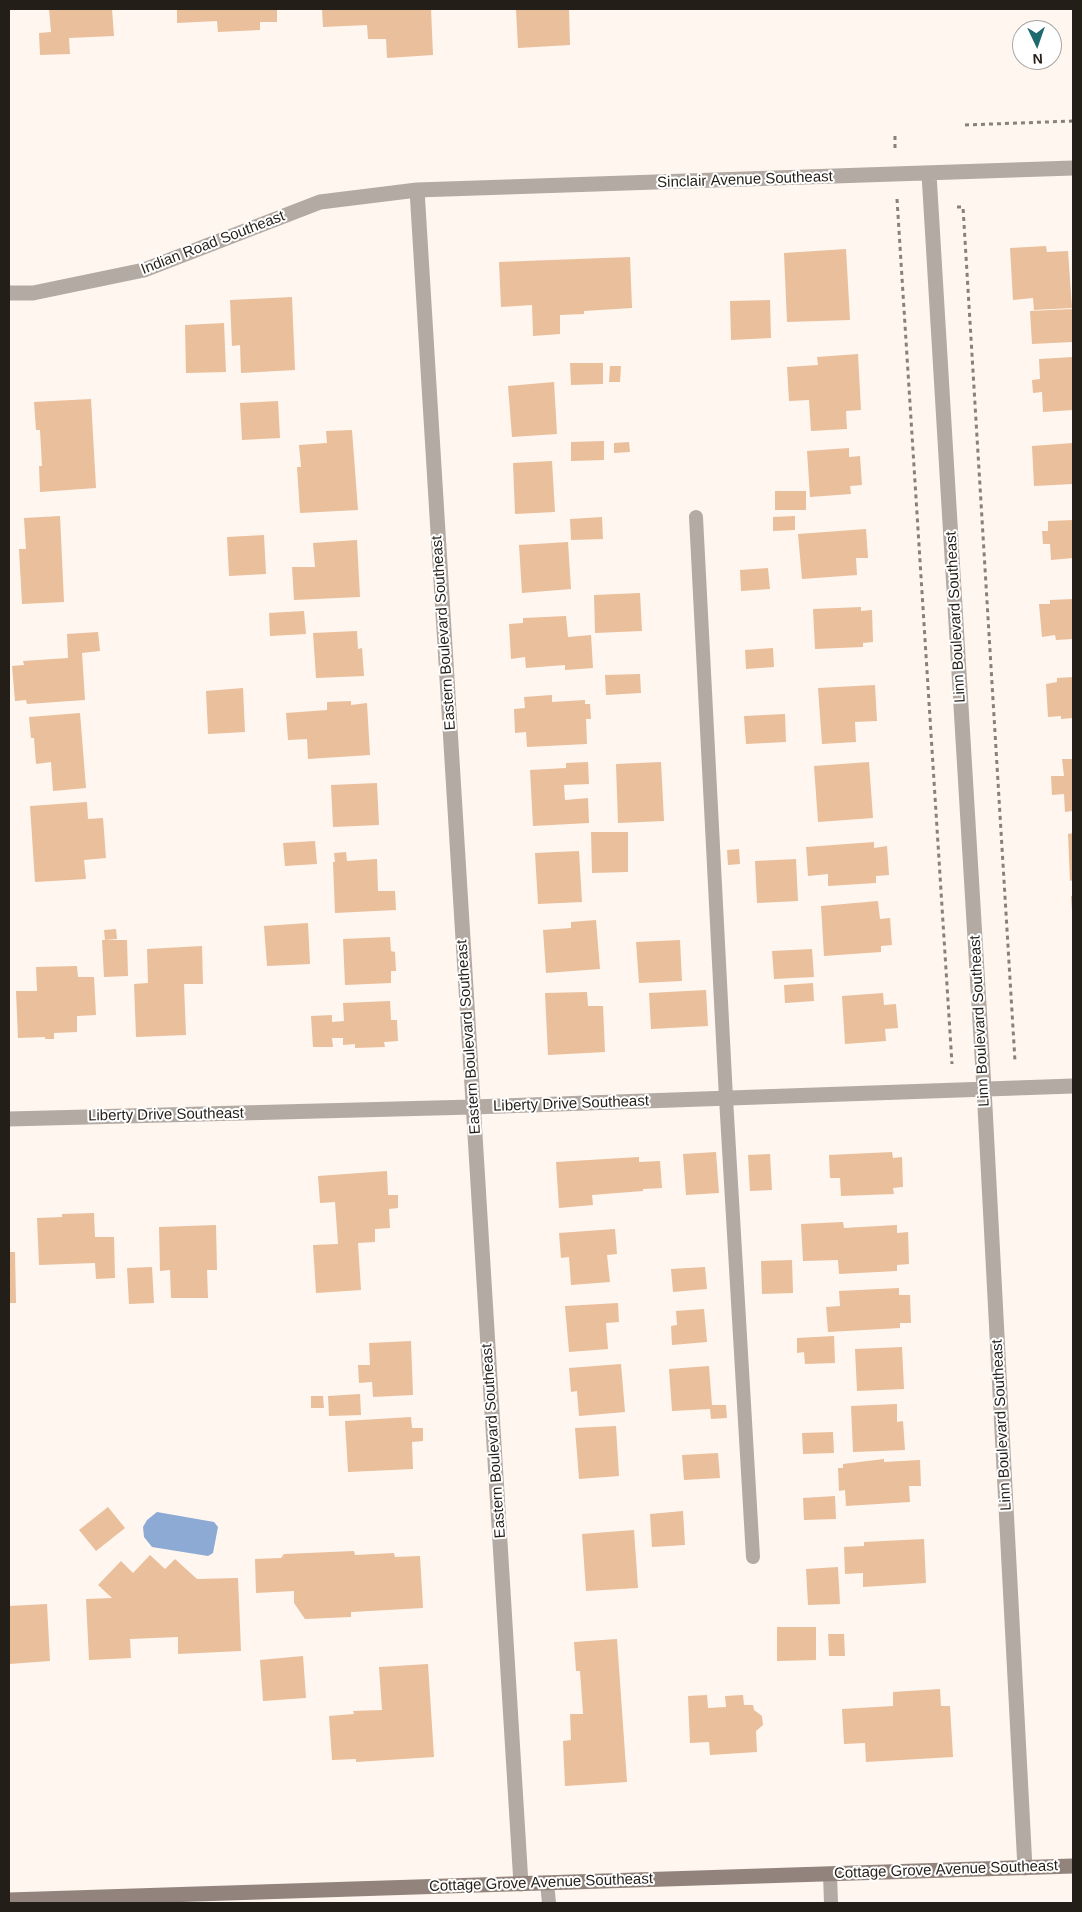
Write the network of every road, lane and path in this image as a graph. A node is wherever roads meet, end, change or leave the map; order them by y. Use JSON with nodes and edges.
{"nodes":[{"id":1,"x":1073,"y":121,"type":"edge"},
{"id":2,"x":965,"y":125,"type":"dead end"},
{"id":3,"x":894,"y":136,"type":"dead end"},
{"id":4,"x":895,"y":155,"type":"dead end"},
{"id":5,"x":1073,"y":168,"type":"edge"},
{"id":6,"x":929,"y":174,"type":"junction"},
{"id":7,"x":417,"y":190,"type":"junction"},
{"id":8,"x":896,"y":197,"type":"dead end"},
{"id":9,"x":952,"y":208,"type":"dead end"},
{"id":10,"x":9,"y":294,"type":"edge"},
{"id":11,"x":696,"y":517,"type":"dead end"},
{"id":12,"x":1015,"y":1061,"type":"dead end"},
{"id":13,"x":952,"y":1064,"type":"dead end"},
{"id":14,"x":1073,"y":1086,"type":"edge"},
{"id":15,"x":984,"y":1088,"type":"junction"},
{"id":16,"x":726,"y":1098,"type":"junction"},
{"id":17,"x":474,"y":1107,"type":"junction"},
{"id":18,"x":9,"y":1119,"type":"edge"},
{"id":19,"x":753,"y":1557,"type":"dead end"},
{"id":20,"x":1073,"y":1866,"type":"edge"},
{"id":21,"x":1025,"y":1868,"type":"junction"},
{"id":22,"x":830,"y":1874,"type":"junction"},
{"id":23,"x":547,"y":1883,"type":"junction"},
{"id":24,"x":521,"y":1884,"type":"junction"},
{"id":25,"x":9,"y":1900,"type":"edge"},
{"id":26,"x":548,"y":1903,"type":"edge"},
{"id":27,"x":832,"y":1903,"type":"edge"}],
"edges":[{"from":1,"to":2,"type":"path"},
{"from":3,"to":4,"type":"path"},
{"from":5,"to":6,"type":"street","name":"Sinclair Avenue Southeast"},
{"from":6,"to":7,"type":"street","name":"Sinclair Avenue Southeast"},
{"from":6,"to":15,"type":"street","name":"Linn Boulevard Southeast"},
{"from":7,"to":10,"type":"street","name":"Indian Road Southeast"},
{"from":7,"to":17,"type":"street","name":"Eastern Boulevard Southeast"},
{"from":8,"to":13,"type":"path"},
{"from":9,"to":12,"type":"path"},
{"from":11,"to":16,"type":"lane"},
{"from":14,"to":15,"type":"street","name":"Liberty Drive Southeast"},
{"from":15,"to":16,"type":"street","name":"Liberty Drive Southeast"},
{"from":15,"to":21,"type":"street","name":"Linn Boulevard Southeast"},
{"from":16,"to":17,"type":"street","name":"Liberty Drive Southeast"},
{"from":16,"to":19,"type":"lane"},
{"from":17,"to":18,"type":"street","name":"Liberty Drive Southeast"},
{"from":17,"to":24,"type":"street","name":"Eastern Boulevard Southeast"},
{"from":20,"to":21,"type":"main road","name":"Cottage Grove Avenue Southeast"},
{"from":21,"to":22,"type":"main road","name":"Cottage Grove Avenue Southeast"},
{"from":22,"to":23,"type":"main road","name":"Cottage Grove Avenue Southeast"},
{"from":22,"to":27,"type":"lane"},
{"from":23,"to":24,"type":"main road","name":"Cottage Grove Avenue Southeast"},
{"from":23,"to":26,"type":"lane"},
{"from":24,"to":25,"type":"main road","name":"Cottage Grove Avenue Southeast"}]}
